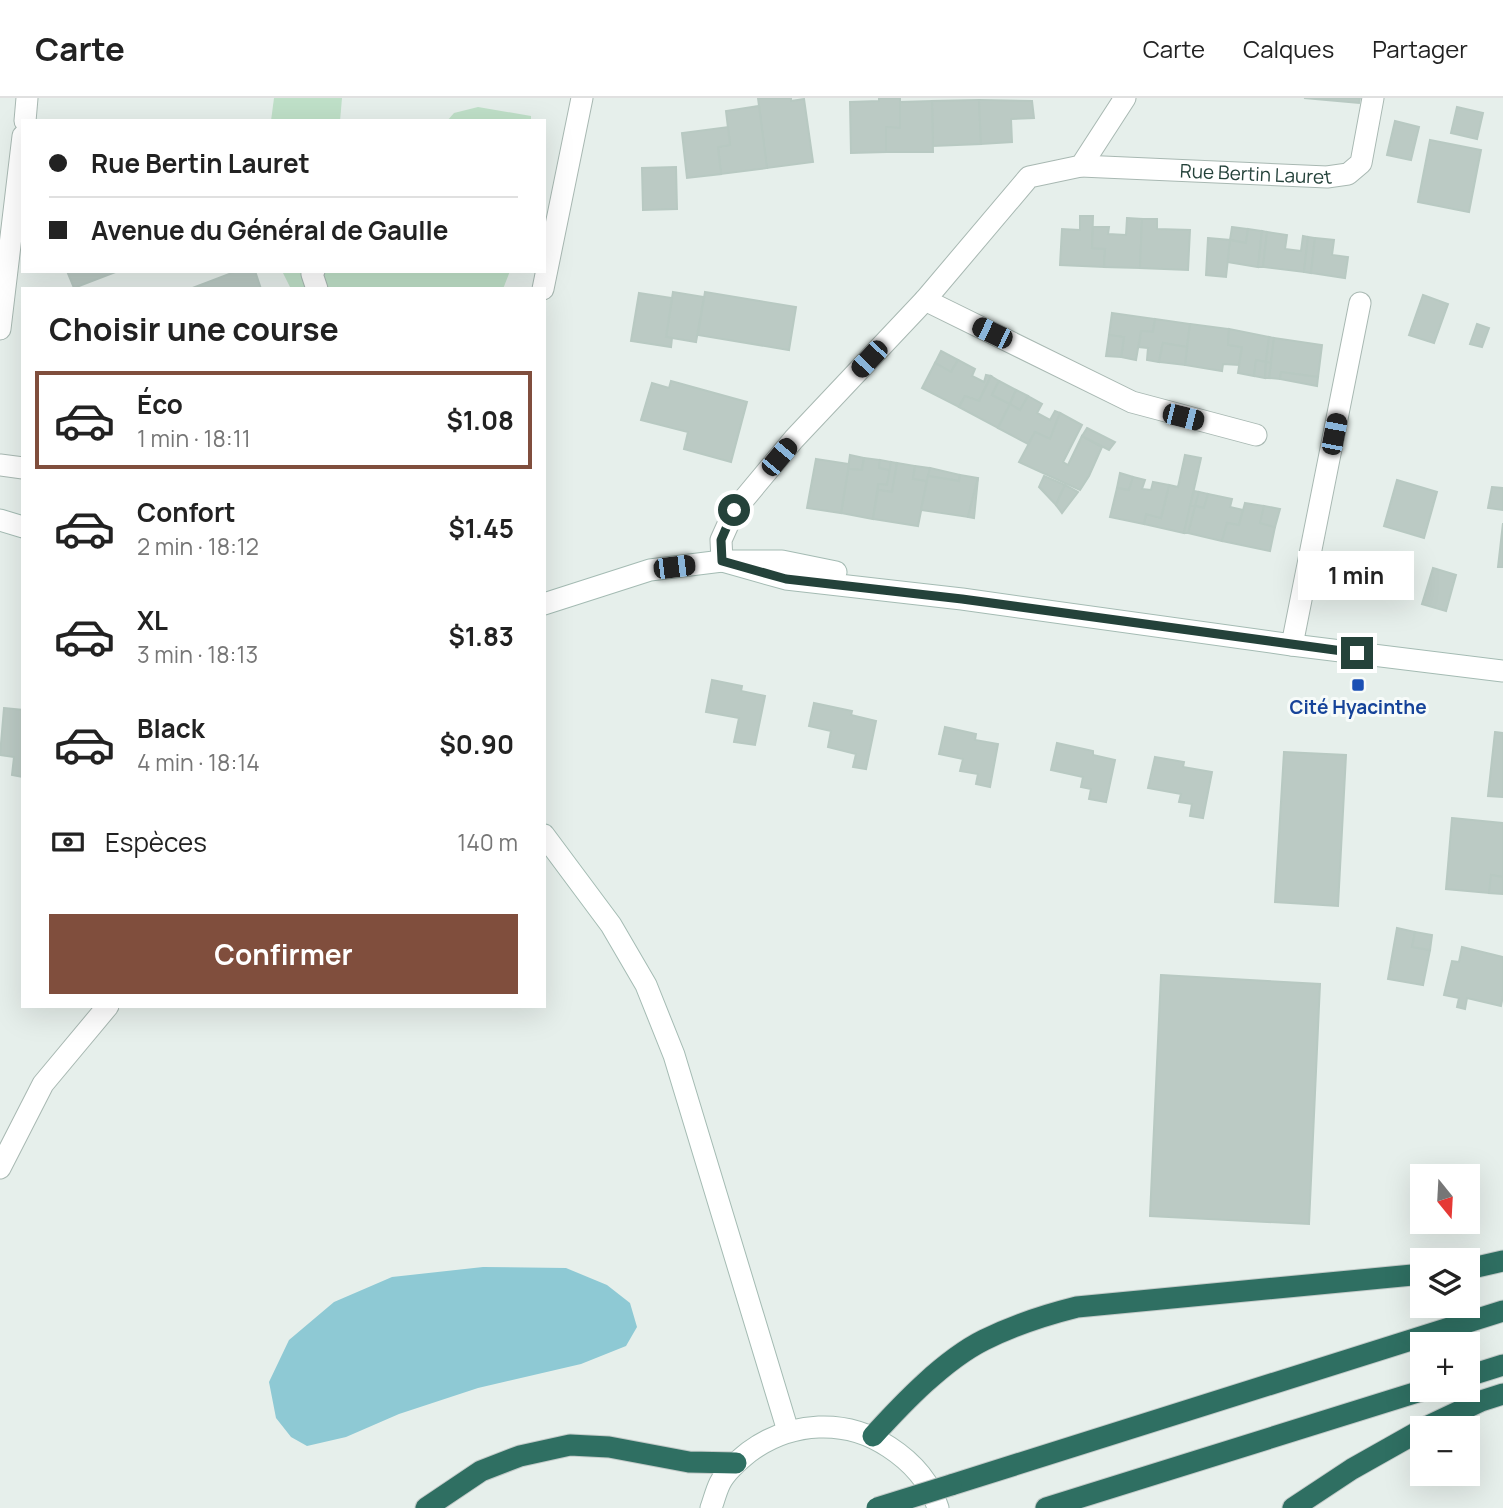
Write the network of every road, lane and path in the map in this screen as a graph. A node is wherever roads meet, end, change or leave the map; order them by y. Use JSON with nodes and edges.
{"nodes":[{"id":1,"x":27,"y":98,"type":"edge"},
{"id":2,"x":582,"y":98,"type":"edge"},
{"id":3,"x":1125,"y":98,"type":"edge"},
{"id":4,"x":1373,"y":98,"type":"edge"},
{"id":5,"x":24,"y":119,"type":"edge"},
{"id":6,"x":21,"y":153,"type":"edge"},
{"id":7,"x":1081,"y":166,"type":"junction"},
{"id":8,"x":543,"y":287,"type":"edge"},
{"id":9,"x":925,"y":300,"type":"junction"},
{"id":10,"x":1360,"y":303,"type":"dead end"},
{"id":11,"x":0,"y":329,"type":"edge"},
{"id":12,"x":1256,"y":435,"type":"dead end"},
{"id":13,"x":0,"y":466,"type":"edge"},
{"id":14,"x":21,"y":468,"type":"edge"},
{"id":15,"x":0,"y":520,"type":"edge"},
{"id":16,"x":21,"y":526,"type":"edge"},
{"id":17,"x":722,"y":561,"type":"junction"},
{"id":18,"x":546,"y":603,"type":"edge"},
{"id":19,"x":1292,"y":645,"type":"junction"},
{"id":20,"x":1503,"y":671,"type":"edge"},
{"id":21,"x":546,"y":838,"type":"edge"},
{"id":22,"x":106,"y":1008,"type":"edge"},
{"id":23,"x":0,"y":1168,"type":"edge"},
{"id":24,"x":1503,"y":1261,"type":"edge"},
{"id":25,"x":1480,"y":1266,"type":"edge"},
{"id":26,"x":1410,"y":1275,"type":"edge"},
{"id":27,"x":1503,"y":1311,"type":"edge"},
{"id":28,"x":1503,"y":1365,"type":"edge"},
{"id":29,"x":1480,"y":1372,"type":"edge"},
{"id":30,"x":1410,"y":1394,"type":"edge"},
{"id":31,"x":1503,"y":1394,"type":"edge"},
{"id":32,"x":1449,"y":1416,"type":"edge"},
{"id":33,"x":788,"y":1431,"type":"junction"},
{"id":34,"x":873,"y":1436,"type":"junction"},
{"id":35,"x":1410,"y":1436,"type":"edge"},
{"id":36,"x":736,"y":1463,"type":"junction"},
{"id":37,"x":426,"y":1508,"type":"edge"},
{"id":38,"x":711,"y":1508,"type":"edge"},
{"id":39,"x":877,"y":1508,"type":"edge"},
{"id":40,"x":938,"y":1508,"type":"edge"},
{"id":41,"x":1046,"y":1508,"type":"edge"},
{"id":42,"x":1293,"y":1508,"type":"edge"}],
"edges":[{"from":1,"to":5,"type":"street"},
{"from":2,"to":8,"type":"street"},
{"from":3,"to":7,"type":"street"},
{"from":4,"to":7,"type":"street","name":"Rue Bertin Lauret"},
{"from":6,"to":11,"type":"street"},
{"from":7,"to":9,"type":"street","name":"Rue Bertin Lauret"},
{"from":9,"to":12,"type":"street"},
{"from":9,"to":17,"type":"street","name":"Rue Bertin Lauret"},
{"from":10,"to":19,"type":"street"},
{"from":13,"to":14,"type":"street"},
{"from":15,"to":16,"type":"street"},
{"from":17,"to":18,"type":"street"},
{"from":17,"to":19,"type":"street"},
{"from":19,"to":20,"type":"street"},
{"from":21,"to":33,"type":"street"},
{"from":22,"to":23,"type":"street"},
{"from":24,"to":25,"type":"highway"},
{"from":26,"to":34,"type":"highway"},
{"from":27,"to":39,"type":"highway","bridge":true},
{"from":28,"to":29,"type":"highway"},
{"from":30,"to":41,"type":"highway"},
{"from":31,"to":32,"type":"highway"},
{"from":33,"to":34,"type":"street"},
{"from":33,"to":36,"type":"street"},
{"from":34,"to":40,"type":"street"},
{"from":35,"to":42,"type":"highway"},
{"from":36,"to":37,"type":"highway"},
{"from":36,"to":38,"type":"street"}]}
